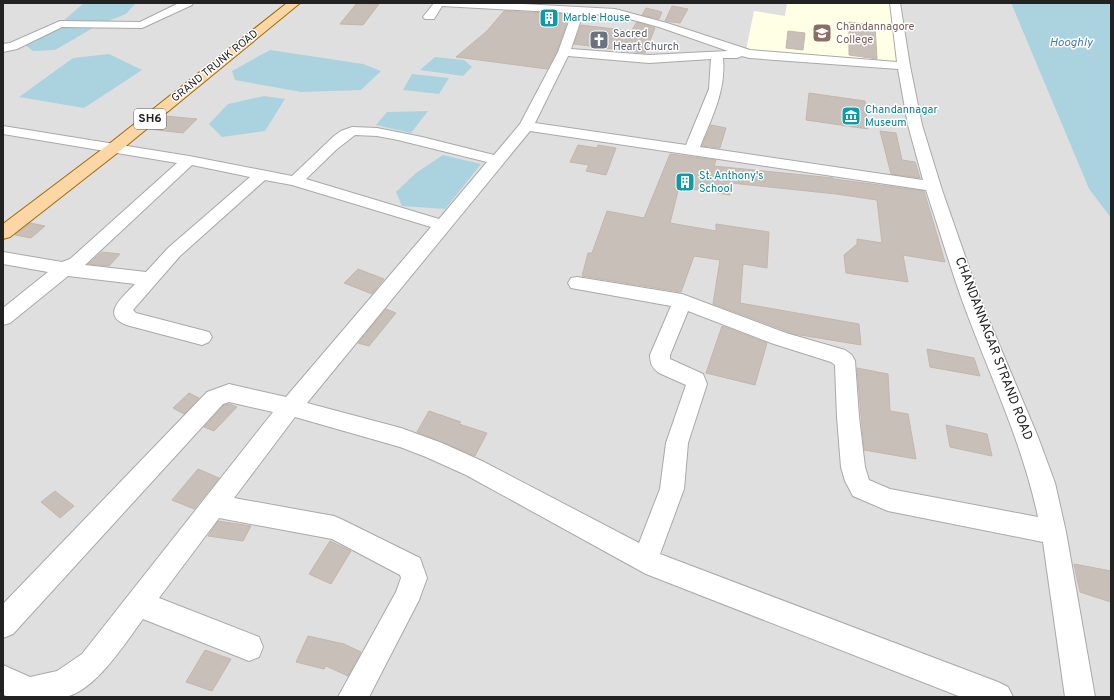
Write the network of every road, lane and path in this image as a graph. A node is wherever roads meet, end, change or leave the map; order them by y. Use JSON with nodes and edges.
{"nodes":[{"id":1,"x":188,"y":3,"type":"edge"},
{"id":2,"x":294,"y":3,"type":"edge"},
{"id":3,"x":440,"y":3,"type":"edge"},
{"id":4,"x":895,"y":3,"type":"edge"},
{"id":5,"x":497,"y":5,"type":"edge"},
{"id":6,"x":618,"y":8,"type":"edge"},
{"id":7,"x":578,"y":12,"type":"junction"},
{"id":8,"x":430,"y":18,"type":"dead end"},
{"id":9,"x":3,"y":48,"type":"edge"},
{"id":10,"x":564,"y":52,"type":"junction"},
{"id":11,"x":749,"y":54,"type":"junction"},
{"id":12,"x":717,"y":55,"type":"junction"},
{"id":13,"x":904,"y":66,"type":"junction"},
{"id":14,"x":526,"y":126,"type":"junction"},
{"id":15,"x":3,"y":130,"type":"edge"},
{"id":16,"x":115,"y":147,"type":"junction"},
{"id":17,"x":692,"y":149,"type":"junction"},
{"id":18,"x":189,"y":160,"type":"junction"},
{"id":19,"x":497,"y":160,"type":"junction"},
{"id":20,"x":262,"y":174,"type":"junction"},
{"id":21,"x":295,"y":181,"type":"junction"},
{"id":22,"x":933,"y":186,"type":"junction"},
{"id":23,"x":442,"y":225,"type":"junction"},
{"id":24,"x":3,"y":233,"type":"edge"},
{"id":25,"x":3,"y":258,"type":"edge"},
{"id":26,"x":64,"y":269,"type":"junction"},
{"id":27,"x":150,"y":279,"type":"junction"},
{"id":28,"x":577,"y":283,"type":"dead end"},
{"id":29,"x":682,"y":301,"type":"junction"},
{"id":30,"x":3,"y":318,"type":"edge"},
{"id":31,"x":202,"y":337,"type":"dead end"},
{"id":32,"x":290,"y":407,"type":"junction"},
{"id":33,"x":213,"y":506,"type":"junction"},
{"id":34,"x":1054,"y":532,"type":"junction"},
{"id":35,"x":645,"y":559,"type":"junction"},
{"id":36,"x":139,"y":604,"type":"junction"},
{"id":37,"x":3,"y":624,"type":"edge"},
{"id":38,"x":249,"y":647,"type":"dead end"},
{"id":39,"x":3,"y":679,"type":"edge"},
{"id":40,"x":28,"y":695,"type":"edge"},
{"id":41,"x":354,"y":697,"type":"edge"},
{"id":42,"x":998,"y":697,"type":"edge"},
{"id":43,"x":1080,"y":697,"type":"edge"}],
"edges":[{"from":1,"to":9,"type":"street"},
{"from":2,"to":16,"type":"main road","name":"GRAND TRUNK ROAD","number":"SH6"},
{"from":3,"to":5,"type":"street"},
{"from":3,"to":8,"type":"street"},
{"from":4,"to":13,"type":"street","name":"CHANDANNAGAR STRAND ROAD"},
{"from":5,"to":7,"type":"street"},
{"from":6,"to":7,"type":"street"},
{"from":6,"to":11,"type":"street"},
{"from":7,"to":10,"type":"street"},
{"from":10,"to":12,"type":"street"},
{"from":10,"to":14,"type":"street"},
{"from":11,"to":12,"type":"street"},
{"from":11,"to":13,"type":"street"},
{"from":12,"to":17,"type":"street"},
{"from":13,"to":22,"type":"street","name":"CHANDANNAGAR STRAND ROAD"},
{"from":14,"to":17,"type":"street"},
{"from":14,"to":19,"type":"street"},
{"from":15,"to":16,"type":"street"},
{"from":16,"to":18,"type":"street"},
{"from":16,"to":24,"type":"main road","name":"GRAND TRUNK ROAD","number":"SH6"},
{"from":17,"to":22,"type":"street"},
{"from":18,"to":20,"type":"street"},
{"from":18,"to":26,"type":"street"},
{"from":19,"to":21,"type":"street"},
{"from":19,"to":23,"type":"street"},
{"from":20,"to":21,"type":"street"},
{"from":20,"to":27,"type":"street"},
{"from":21,"to":23,"type":"street"},
{"from":22,"to":34,"type":"street","name":"CHANDANNAGAR STRAND ROAD"},
{"from":23,"to":32,"type":"street"},
{"from":25,"to":26,"type":"street"},
{"from":26,"to":27,"type":"street"},
{"from":26,"to":30,"type":"street"},
{"from":27,"to":31,"type":"street"},
{"from":28,"to":29,"type":"street"},
{"from":29,"to":34,"type":"street"},
{"from":29,"to":35,"type":"street"},
{"from":32,"to":33,"type":"street"},
{"from":32,"to":35,"type":"street"},
{"from":32,"to":37,"type":"street"},
{"from":33,"to":36,"type":"street"},
{"from":33,"to":41,"type":"street"},
{"from":34,"to":43,"type":"street","name":"CHANDANNAGAR STRAND ROAD"},
{"from":35,"to":42,"type":"street"},
{"from":36,"to":38,"type":"street"},
{"from":36,"to":40,"type":"street"},
{"from":39,"to":40,"type":"street"}]}
